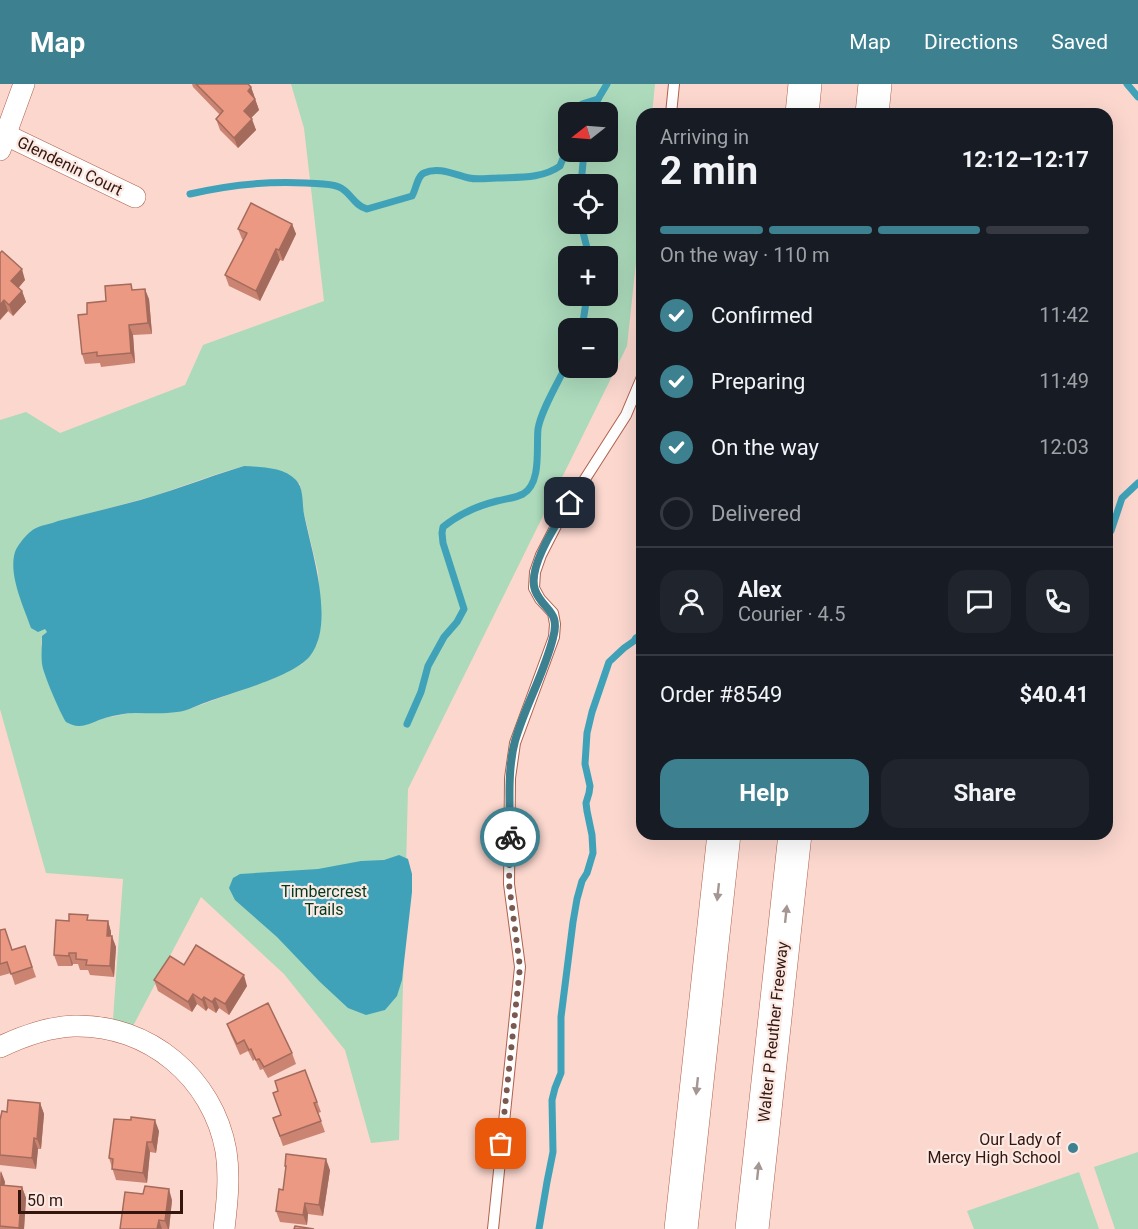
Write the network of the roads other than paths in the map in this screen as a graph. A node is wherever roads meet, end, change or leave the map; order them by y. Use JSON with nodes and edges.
{"nodes":[{"id":1,"x":24,"y":84,"type":"edge"},
{"id":2,"x":674,"y":84,"type":"edge"},
{"id":3,"x":805,"y":84,"type":"edge"},
{"id":4,"x":875,"y":84,"type":"edge"},
{"id":5,"x":672,"y":108,"type":"edge"},
{"id":6,"x":803,"y":108,"type":"edge"},
{"id":7,"x":873,"y":108,"type":"edge"},
{"id":8,"x":3,"y":143,"type":"edge"},
{"id":9,"x":135,"y":197,"type":"dead end"},
{"id":10,"x":636,"y":391,"type":"edge"},
{"id":11,"x":723,"y":840,"type":"edge"},
{"id":12,"x":794,"y":840,"type":"edge"},
{"id":13,"x":0,"y":1047,"type":"edge"},
{"id":14,"x":225,"y":1229,"type":"edge"},
{"id":15,"x":493,"y":1229,"type":"edge"},
{"id":16,"x":681,"y":1229,"type":"edge"},
{"id":17,"x":752,"y":1229,"type":"edge"}],
"edges":[{"from":1,"to":8,"type":"street"},
{"from":2,"to":5,"type":"lane"},
{"from":3,"to":6,"type":"highway"},
{"from":4,"to":7,"type":"highway"},
{"from":8,"to":9,"type":"street","name":"Glendenin Court"},
{"from":10,"to":15,"type":"lane"},
{"from":11,"to":16,"type":"highway","one_way":true},
{"from":17,"to":12,"type":"highway","name":"Walter P Reuther Freeway","one_way":true},
{"from":13,"to":14,"type":"street"}]}
